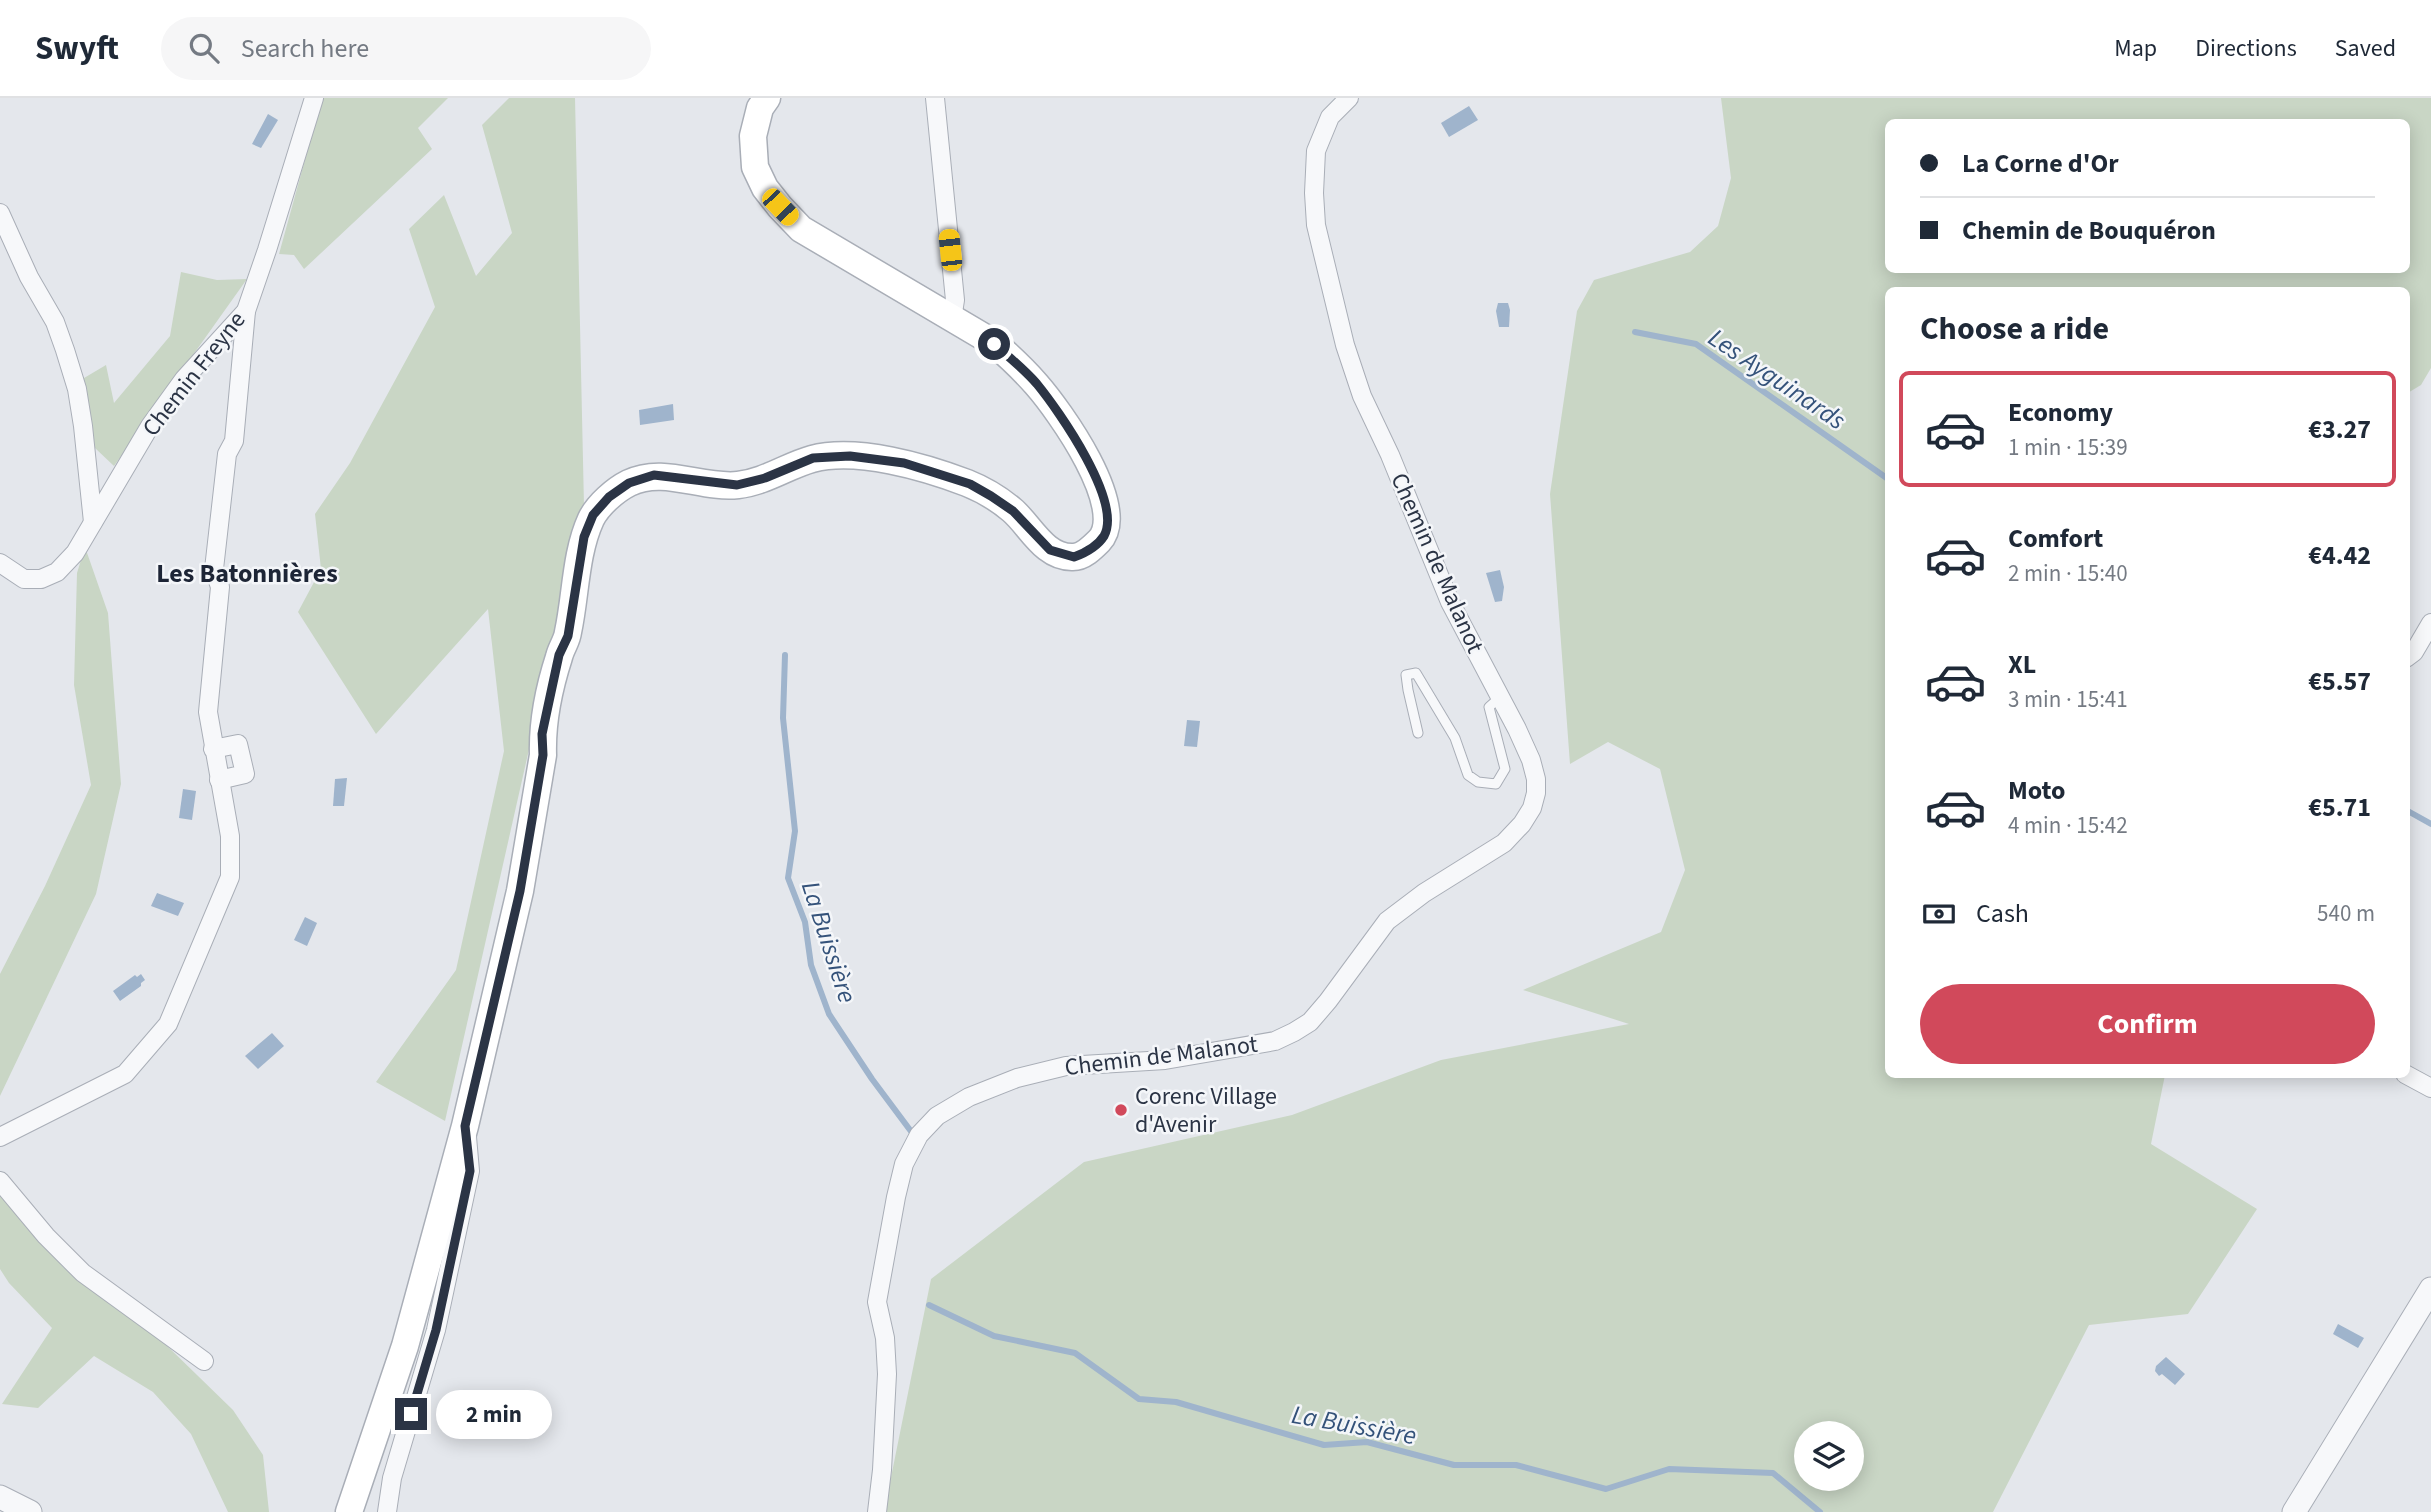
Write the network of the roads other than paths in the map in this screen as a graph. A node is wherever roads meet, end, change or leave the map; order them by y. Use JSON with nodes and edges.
{"nodes":[{"id":1,"x":314,"y":98,"type":"edge"},
{"id":2,"x":767,"y":98,"type":"edge"},
{"id":3,"x":935,"y":98,"type":"edge"},
{"id":4,"x":1349,"y":98,"type":"edge"},
{"id":5,"x":0,"y":213,"type":"edge"},
{"id":6,"x":246,"y":311,"type":"junction"},
{"id":7,"x":952,"y":319,"type":"junction"},
{"id":8,"x":93,"y":522,"type":"junction"},
{"id":9,"x":0,"y":563,"type":"edge"},
{"id":10,"x":2431,"y":623,"type":"edge"},
{"id":11,"x":2410,"y":655,"type":"edge"},
{"id":12,"x":1499,"y":698,"type":"junction"},
{"id":13,"x":1418,"y":733,"type":"dead end"},
{"id":14,"x":213,"y":749,"type":"junction"},
{"id":15,"x":219,"y":780,"type":"junction"},
{"id":16,"x":2410,"y":1077,"type":"edge"},
{"id":17,"x":2431,"y":1088,"type":"edge"},
{"id":18,"x":465,"y":1126,"type":"junction"},
{"id":19,"x":0,"y":1137,"type":"edge"},
{"id":20,"x":0,"y":1181,"type":"edge"},
{"id":21,"x":2431,"y":1289,"type":"edge"},
{"id":22,"x":2431,"y":1307,"type":"edge"},
{"id":23,"x":204,"y":1362,"type":"dead end"},
{"id":24,"x":0,"y":1497,"type":"edge"},
{"id":25,"x":30,"y":1512,"type":"edge"},
{"id":26,"x":349,"y":1512,"type":"edge"},
{"id":27,"x":387,"y":1512,"type":"edge"},
{"id":28,"x":877,"y":1512,"type":"edge"},
{"id":29,"x":2294,"y":1512,"type":"edge"},
{"id":30,"x":2306,"y":1512,"type":"edge"}],
"edges":[{"from":1,"to":6,"type":"street","name":"Chemin Freyne"},
{"from":2,"to":7,"type":"main road"},
{"from":3,"to":7,"type":"street"},
{"from":4,"to":12,"type":"street","name":"Chemin de Malanot"},
{"from":5,"to":8,"type":"street"},
{"from":6,"to":8,"type":"street","name":"Chemin Freyne"},
{"from":6,"to":14,"type":"street"},
{"from":7,"to":18,"type":"main road"},
{"from":8,"to":9,"type":"street","name":"Chemin Freyne"},
{"from":10,"to":11,"type":"street"},
{"from":12,"to":13,"type":"lane"},
{"from":12,"to":28,"type":"street","name":"Chemin de Malanot"},
{"from":14,"to":15,"type":"street"},
{"from":14,"to":15,"type":"street"},
{"from":15,"to":19,"type":"street"},
{"from":16,"to":17,"type":"street"},
{"from":18,"to":26,"type":"main road"},
{"from":18,"to":27,"type":"street"},
{"from":20,"to":23,"type":"street"},
{"from":21,"to":29,"type":"street"},
{"from":22,"to":30,"type":"street"},
{"from":24,"to":25,"type":"street"}]}
